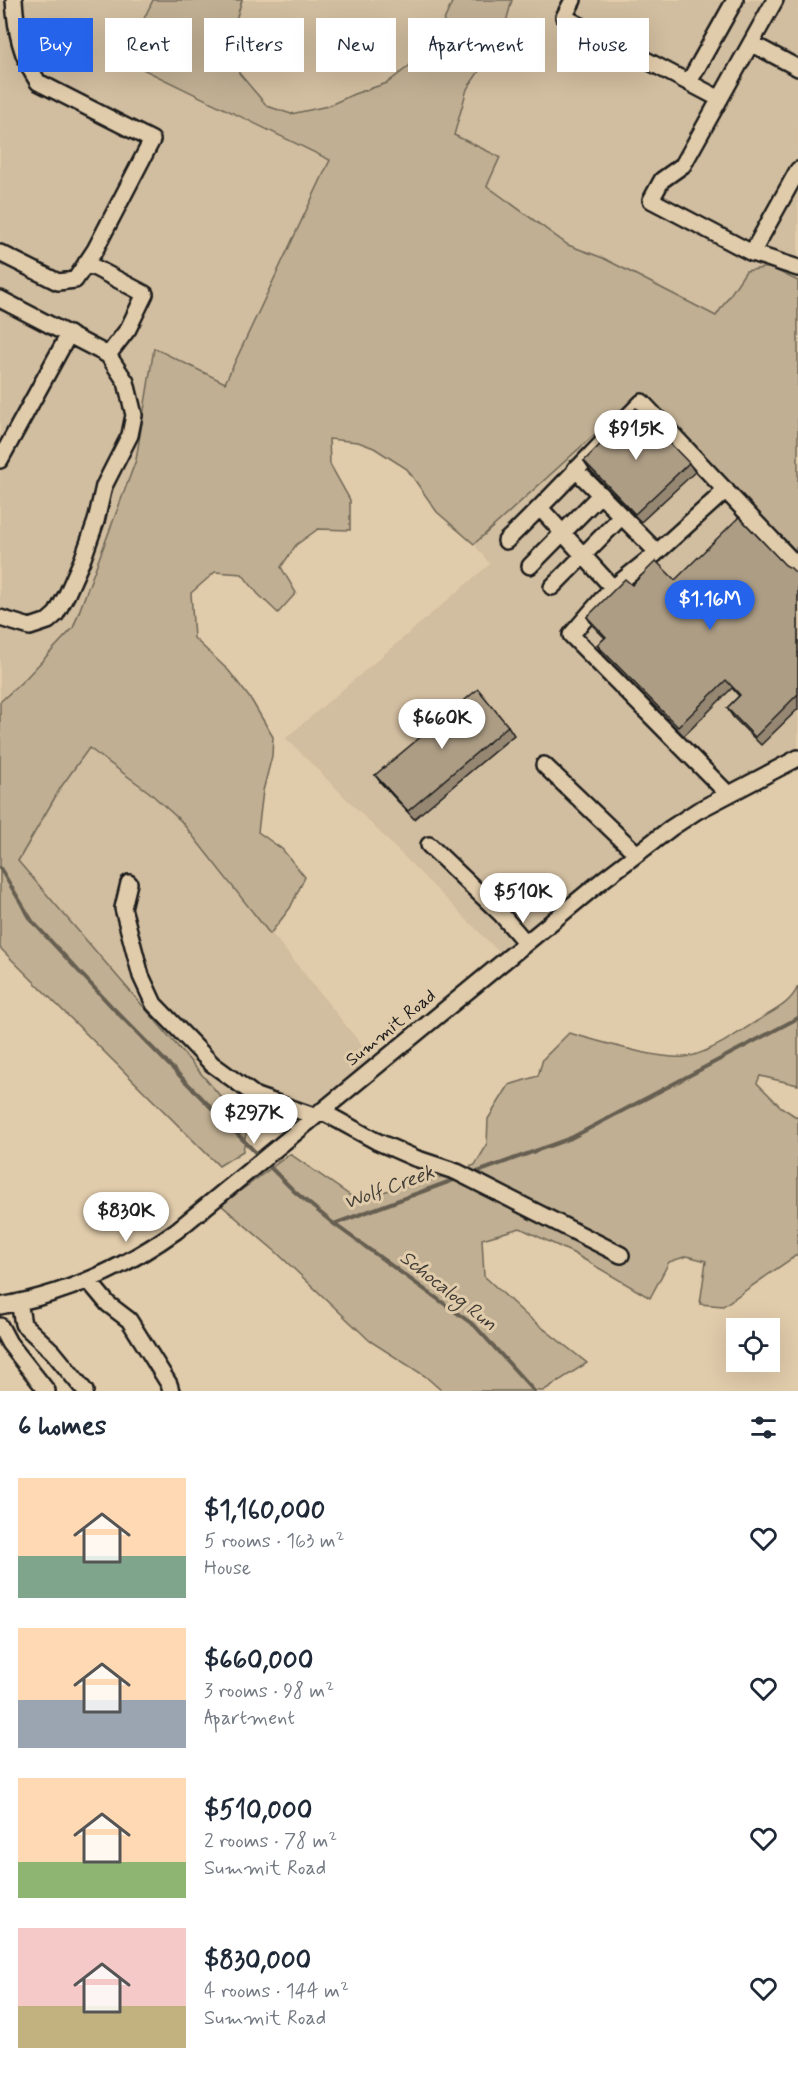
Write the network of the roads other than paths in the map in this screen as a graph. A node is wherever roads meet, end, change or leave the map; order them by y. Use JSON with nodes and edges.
{"nodes":[{"id":1,"x":14,"y":0,"type":"edge"},
{"id":2,"x":573,"y":0,"type":"edge"},
{"id":3,"x":735,"y":0,"type":"edge"},
{"id":4,"x":775,"y":0,"type":"edge"},
{"id":5,"x":751,"y":43,"type":"junction"},
{"id":6,"x":798,"y":68,"type":"edge"},
{"id":7,"x":689,"y":82,"type":"junction"},
{"id":8,"x":720,"y":99,"type":"junction"},
{"id":9,"x":798,"y":170,"type":"edge"},
{"id":10,"x":0,"y":253,"type":"edge"},
{"id":11,"x":752,"y":253,"type":"junction"},
{"id":12,"x":86,"y":263,"type":"junction"},
{"id":13,"x":798,"y":268,"type":"edge"},
{"id":14,"x":0,"y":299,"type":"edge"},
{"id":15,"x":69,"y":334,"type":"junction"},
{"id":16,"x":108,"y":355,"type":"junction"},
{"id":17,"x":0,"y":460,"type":"edge"},
{"id":18,"x":575,"y":469,"type":"junction"},
{"id":19,"x":726,"y":490,"type":"junction"},
{"id":20,"x":601,"y":494,"type":"junction"},
{"id":21,"x":540,"y":508,"type":"junction"},
{"id":22,"x":622,"y":516,"type":"junction"},
{"id":23,"x":562,"y":532,"type":"junction"},
{"id":24,"x":506,"y":541,"type":"dead end"},
{"id":25,"x":657,"y":552,"type":"junction"},
{"id":26,"x":584,"y":555,"type":"junction"},
{"id":27,"x":530,"y":566,"type":"dead end"},
{"id":28,"x":798,"y":567,"type":"edge"},
{"id":29,"x":552,"y":587,"type":"dead end"},
{"id":30,"x":614,"y":588,"type":"junction"},
{"id":31,"x":0,"y":618,"type":"edge"},
{"id":32,"x":798,"y":758,"type":"edge"},
{"id":33,"x":544,"y":765,"type":"dead end"},
{"id":34,"x":728,"y":794,"type":"junction"},
{"id":35,"x":429,"y":845,"type":"dead end"},
{"id":36,"x":637,"y":854,"type":"junction"},
{"id":37,"x":129,"y":883,"type":"dead end"},
{"id":38,"x":526,"y":943,"type":"junction"},
{"id":39,"x":317,"y":1113,"type":"junction"},
{"id":40,"x":621,"y":1255,"type":"dead end"},
{"id":41,"x":87,"y":1280,"type":"junction"},
{"id":42,"x":19,"y":1302,"type":"junction"},
{"id":43,"x":0,"y":1306,"type":"edge"},
{"id":44,"x":0,"y":1326,"type":"edge"},
{"id":45,"x":47,"y":1391,"type":"edge"},
{"id":46,"x":86,"y":1391,"type":"edge"},
{"id":47,"x":171,"y":1391,"type":"edge"}],
"edges":[{"from":1,"to":12,"type":"street"},
{"from":2,"to":7,"type":"street"},
{"from":3,"to":7,"type":"street"},
{"from":4,"to":5,"type":"street"},
{"from":5,"to":6,"type":"street"},
{"from":5,"to":8,"type":"street"},
{"from":7,"to":8,"type":"street"},
{"from":8,"to":11,"type":"street"},
{"from":9,"to":11,"type":"street"},
{"from":10,"to":12,"type":"street"},
{"from":11,"to":13,"type":"street"},
{"from":12,"to":16,"type":"street"},
{"from":14,"to":15,"type":"street"},
{"from":15,"to":16,"type":"street"},
{"from":15,"to":17,"type":"street"},
{"from":16,"to":31,"type":"street"},
{"from":18,"to":19,"type":"street"},
{"from":18,"to":20,"type":"street"},
{"from":18,"to":21,"type":"street"},
{"from":19,"to":25,"type":"street"},
{"from":19,"to":28,"type":"street"},
{"from":20,"to":22,"type":"street"},
{"from":20,"to":23,"type":"street"},
{"from":21,"to":23,"type":"street"},
{"from":21,"to":24,"type":"street"},
{"from":22,"to":25,"type":"street"},
{"from":22,"to":26,"type":"street"},
{"from":23,"to":26,"type":"street"},
{"from":23,"to":27,"type":"street"},
{"from":25,"to":30,"type":"street"},
{"from":26,"to":29,"type":"street"},
{"from":26,"to":30,"type":"street"},
{"from":30,"to":34,"type":"street"},
{"from":32,"to":34,"type":"street","name":"Summit Road"},
{"from":33,"to":36,"type":"street"},
{"from":34,"to":36,"type":"street","name":"Summit Road"},
{"from":35,"to":38,"type":"street"},
{"from":36,"to":38,"type":"street","name":"Summit Road"},
{"from":37,"to":39,"type":"street"},
{"from":38,"to":39,"type":"street","name":"Summit Road"},
{"from":39,"to":40,"type":"street"},
{"from":39,"to":41,"type":"street","name":"Summit Road"},
{"from":41,"to":42,"type":"street","name":"Summit Road"},
{"from":41,"to":47,"type":"street"},
{"from":42,"to":43,"type":"street","name":"Summit Road"},
{"from":42,"to":46,"type":"street"},
{"from":44,"to":45,"type":"street"}]}
